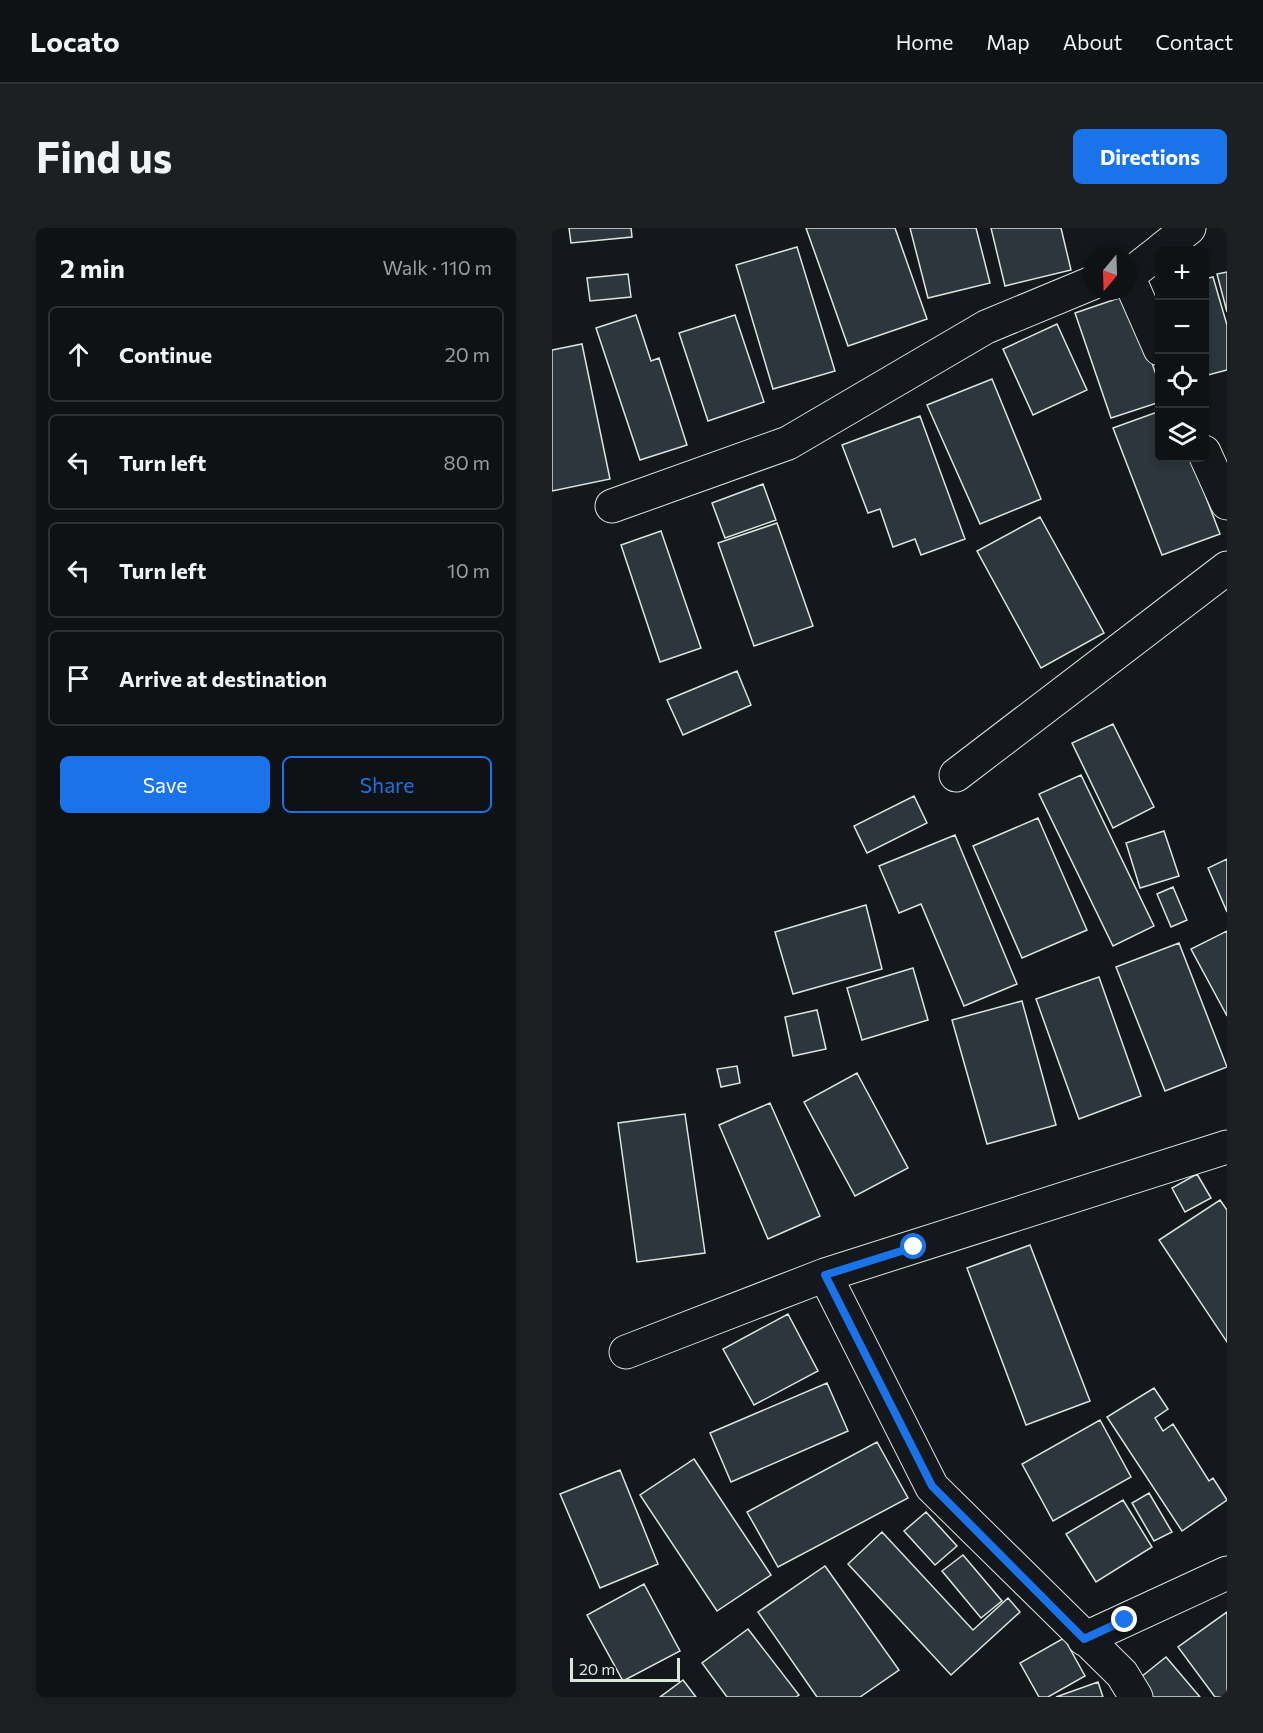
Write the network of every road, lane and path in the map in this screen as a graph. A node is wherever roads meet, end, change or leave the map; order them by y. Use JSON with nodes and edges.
{"nodes":[{"id":1,"x":1189,"y":228,"type":"edge"},
{"id":2,"x":1166,"y":246,"type":"edge"},
{"id":3,"x":1155,"y":255,"type":"edge"},
{"id":4,"x":1137,"y":269,"type":"edge"},
{"id":5,"x":1083,"y":287,"type":"edge"},
{"id":6,"x":1137,"y":297,"type":"edge"},
{"id":7,"x":1155,"y":338,"type":"edge"},
{"id":8,"x":1209,"y":462,"type":"edge"},
{"id":9,"x":1227,"y":503,"type":"edge"},
{"id":10,"x":612,"y":506,"type":"dead end"},
{"id":11,"x":1227,"y":568,"type":"edge"},
{"id":12,"x":956,"y":775,"type":"dead end"},
{"id":13,"x":1227,"y":1147,"type":"edge"},
{"id":14,"x":825,"y":1275,"type":"junction"},
{"id":15,"x":626,"y":1352,"type":"dead end"},
{"id":16,"x":1227,"y":1573,"type":"edge"},
{"id":17,"x":1084,"y":1639,"type":"junction"},
{"id":18,"x":1136,"y":1697,"type":"edge"}],
"edges":[{"from":1,"to":2,"type":"street"},
{"from":3,"to":4,"type":"street"},
{"from":5,"to":10,"type":"street"},
{"from":6,"to":7,"type":"street"},
{"from":8,"to":9,"type":"street"},
{"from":11,"to":12,"type":"street"},
{"from":13,"to":14,"type":"street"},
{"from":14,"to":15,"type":"street"},
{"from":14,"to":17,"type":"street"},
{"from":16,"to":17,"type":"street"},
{"from":17,"to":18,"type":"street"}]}
